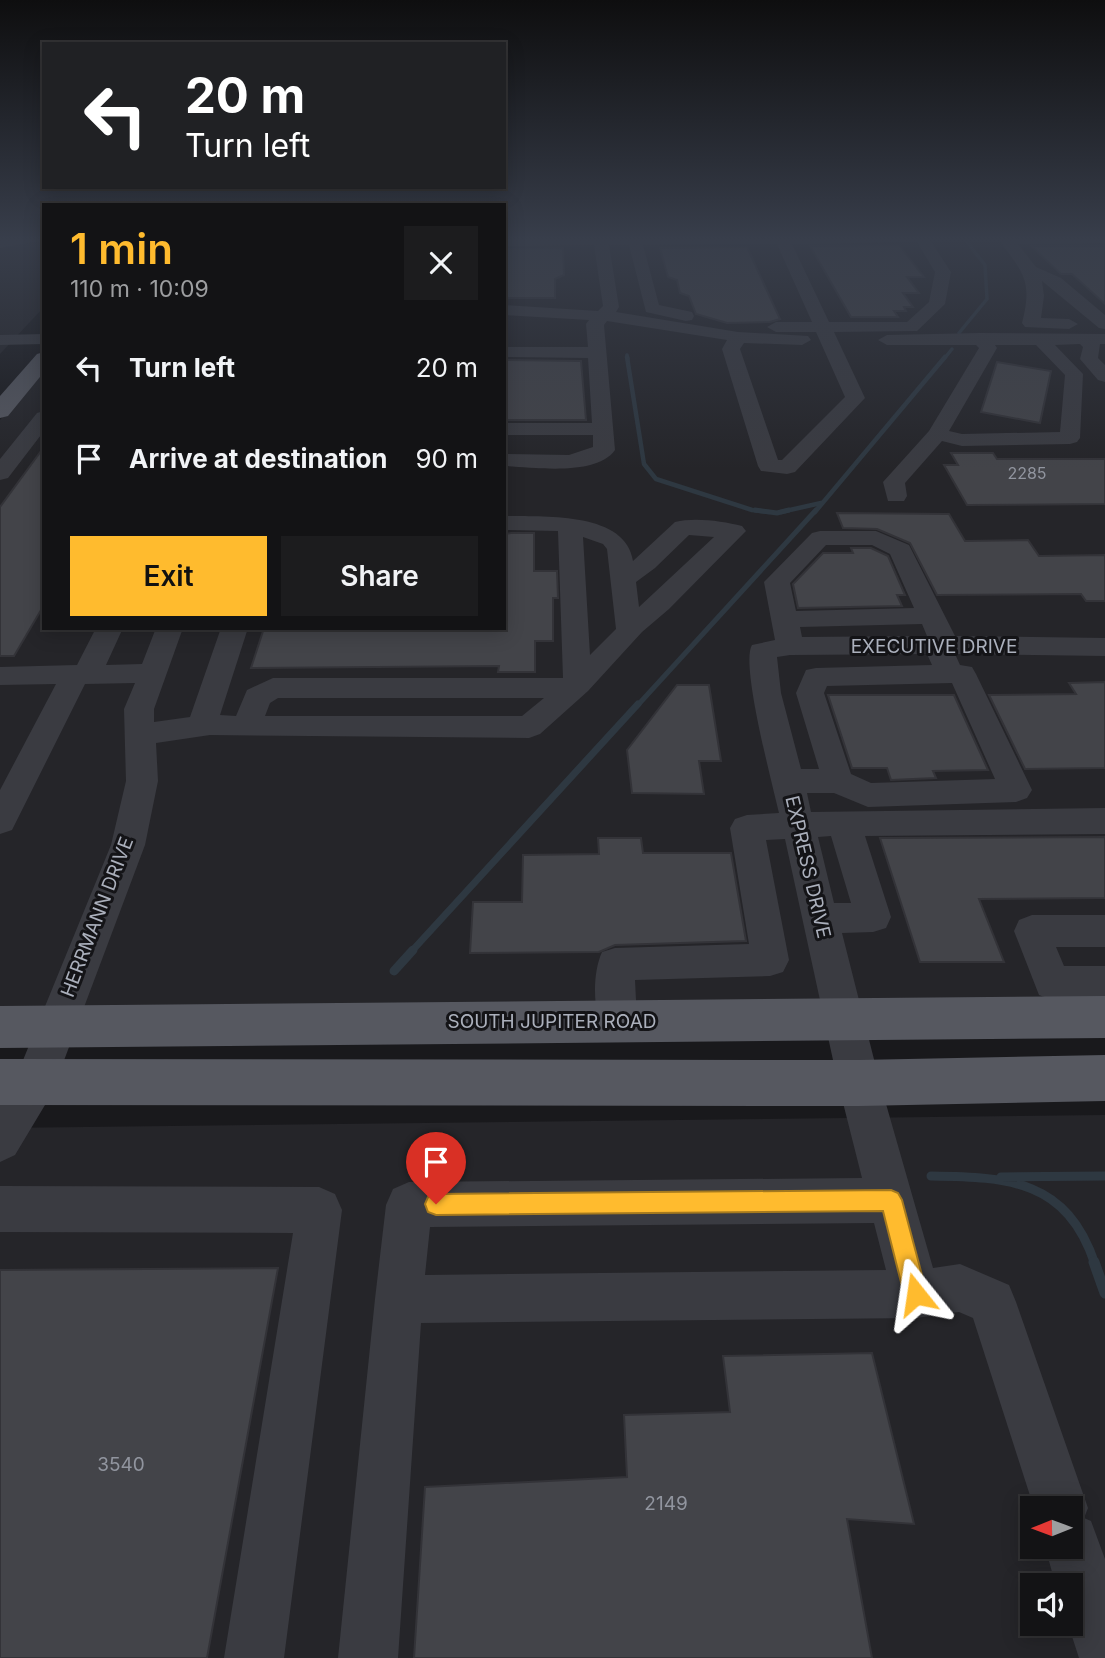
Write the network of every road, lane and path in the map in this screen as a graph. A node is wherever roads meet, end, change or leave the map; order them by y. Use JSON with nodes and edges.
{"nodes":[{"id":1,"x":591,"y":314,"type":"edge"},
{"id":2,"x":679,"y":314,"type":"edge"},
{"id":3,"x":815,"y":314,"type":"edge"},
{"id":4,"x":929,"y":314,"type":"edge"},
{"id":5,"x":1033,"y":314,"type":"edge"},
{"id":6,"x":1084,"y":314,"type":"edge"},
{"id":7,"x":603,"y":315,"type":"junction"},
{"id":8,"x":776,"y":327,"type":"dead end"},
{"id":9,"x":695,"y":330,"type":"junction"},
{"id":10,"x":1098,"y":331,"type":"edge"},
{"id":11,"x":915,"y":333,"type":"junction"},
{"id":12,"x":824,"y":334,"type":"junction"},
{"id":13,"x":738,"y":337,"type":"junction"},
{"id":14,"x":1039,"y":338,"type":"junction"},
{"id":15,"x":0,"y":340,"type":"edge"},
{"id":16,"x":42,"y":342,"type":"edge"},
{"id":17,"x":982,"y":346,"type":"junction"},
{"id":18,"x":506,"y":352,"type":"edge"},
{"id":19,"x":1054,"y":353,"type":"junction"},
{"id":20,"x":597,"y":354,"type":"junction"},
{"id":21,"x":1105,"y":376,"type":"edge"},
{"id":22,"x":0,"y":381,"type":"edge"},
{"id":23,"x":0,"y":411,"type":"edge"},
{"id":24,"x":42,"y":419,"type":"edge"},
{"id":25,"x":506,"y":429,"type":"edge"},
{"id":26,"x":602,"y":429,"type":"junction"},
{"id":27,"x":937,"y":434,"type":"junction"},
{"id":28,"x":506,"y":460,"type":"edge"},
{"id":29,"x":0,"y":473,"type":"edge"},
{"id":30,"x":897,"y":496,"type":"dead end"},
{"id":31,"x":506,"y":523,"type":"edge"},
{"id":32,"x":570,"y":524,"type":"junction"},
{"id":33,"x":623,"y":580,"type":"junction"},
{"id":34,"x":784,"y":620,"type":"junction"},
{"id":35,"x":629,"y":629,"type":"junction"},
{"id":36,"x":109,"y":630,"type":"edge"},
{"id":37,"x":169,"y":630,"type":"edge"},
{"id":38,"x":235,"y":630,"type":"edge"},
{"id":39,"x":941,"y":645,"type":"junction"},
{"id":40,"x":1105,"y":647,"type":"edge"},
{"id":41,"x":776,"y":649,"type":"junction"},
{"id":42,"x":153,"y":673,"type":"junction"},
{"id":43,"x":81,"y":675,"type":"junction"},
{"id":44,"x":0,"y":676,"type":"edge"},
{"id":45,"x":575,"y":686,"type":"junction"},
{"id":46,"x":810,"y":692,"type":"junction"},
{"id":47,"x":767,"y":693,"type":"junction"},
{"id":48,"x":210,"y":725,"type":"junction"},
{"id":49,"x":247,"y":727,"type":"junction"},
{"id":50,"x":140,"y":734,"type":"junction"},
{"id":51,"x":787,"y":781,"type":"junction"},
{"id":52,"x":838,"y":781,"type":"junction"},
{"id":53,"x":0,"y":821,"type":"edge"},
{"id":54,"x":1105,"y":821,"type":"edge"},
{"id":55,"x":844,"y":823,"type":"junction"},
{"id":56,"x":798,"y":824,"type":"junction"},
{"id":57,"x":820,"y":919,"type":"junction"},
{"id":58,"x":1105,"y":931,"type":"edge"},
{"id":59,"x":1105,"y":983,"type":"edge"},
{"id":60,"x":1105,"y":1017,"type":"edge"},
{"id":61,"x":617,"y":1020,"type":"junction"},
{"id":62,"x":844,"y":1020,"type":"junction"},
{"id":63,"x":54,"y":1026,"type":"junction"},
{"id":64,"x":0,"y":1027,"type":"edge"},
{"id":65,"x":1105,"y":1079,"type":"edge"},
{"id":66,"x":18,"y":1082,"type":"edge"},
{"id":67,"x":859,"y":1083,"type":"junction"},
{"id":68,"x":0,"y":1140,"type":"edge"},
{"id":69,"x":891,"y":1200,"type":"junction"},
{"id":70,"x":0,"y":1209,"type":"edge"},
{"id":71,"x":916,"y":1294,"type":"junction"},
{"id":72,"x":399,"y":1299,"type":"junction"},
{"id":73,"x":1057,"y":1496,"type":"edge"},
{"id":74,"x":1077,"y":1559,"type":"edge"},
{"id":75,"x":1105,"y":1648,"type":"edge"},
{"id":76,"x":254,"y":1658,"type":"edge"},
{"id":77,"x":368,"y":1658,"type":"edge"}],
"edges":[{"from":1,"to":7,"type":"street"},
{"from":2,"to":9,"type":"street"},
{"from":3,"to":12,"type":"street"},
{"from":4,"to":11,"type":"street"},
{"from":5,"to":10,"type":"street"},
{"from":6,"to":10,"type":"street"},
{"from":7,"to":9,"type":"street"},
{"from":7,"to":20,"type":"street"},
{"from":8,"to":12,"type":"street"},
{"from":9,"to":13,"type":"street"},
{"from":10,"to":14,"type":"street"},
{"from":10,"to":21,"type":"street"},
{"from":11,"to":12,"type":"street"},
{"from":11,"to":17,"type":"street"},
{"from":12,"to":13,"type":"street"},
{"from":12,"to":13,"type":"street"},
{"from":14,"to":17,"type":"street"},
{"from":14,"to":19,"type":"street"},
{"from":15,"to":16,"type":"street"},
{"from":16,"to":22,"type":"main road"},
{"from":16,"to":23,"type":"main road"},
{"from":17,"to":19,"type":"street"},
{"from":17,"to":27,"type":"street"},
{"from":18,"to":20,"type":"street"},
{"from":19,"to":27,"type":"street"},
{"from":20,"to":26,"type":"street"},
{"from":24,"to":29,"type":"street"},
{"from":25,"to":26,"type":"street"},
{"from":26,"to":28,"type":"street"},
{"from":27,"to":30,"type":"street"},
{"from":31,"to":32,"type":"street"},
{"from":32,"to":33,"type":"street"},
{"from":32,"to":45,"type":"street"},
{"from":33,"to":35,"type":"street"},
{"from":33,"to":35,"type":"street"},
{"from":34,"to":39,"type":"street"},
{"from":34,"to":39,"type":"street","name":"EXPRESS DRIVE"},
{"from":34,"to":41,"type":"street","name":"EXPRESS DRIVE"},
{"from":35,"to":45,"type":"street"},
{"from":36,"to":43,"type":"street"},
{"from":37,"to":42,"type":"street","name":"HERRMANN DRIVE"},
{"from":38,"to":48,"type":"street"},
{"from":39,"to":40,"type":"street","name":"EXECUTIVE DRIVE"},
{"from":39,"to":41,"type":"street","name":"EXECUTIVE DRIVE"},
{"from":39,"to":46,"type":"street"},
{"from":39,"to":52,"type":"street"},
{"from":41,"to":47,"type":"street","name":"EXPRESS DRIVE"},
{"from":42,"to":43,"type":"street"},
{"from":42,"to":50,"type":"street","name":"HERRMANN DRIVE"},
{"from":43,"to":44,"type":"street"},
{"from":43,"to":53,"type":"lane"},
{"from":45,"to":49,"type":"street"},
{"from":45,"to":49,"type":"street"},
{"from":46,"to":47,"type":"street"},
{"from":46,"to":52,"type":"street"},
{"from":47,"to":51,"type":"street","name":"EXPRESS DRIVE"},
{"from":48,"to":49,"type":"street"},
{"from":48,"to":50,"type":"street"},
{"from":50,"to":63,"type":"street","name":"HERRMANN DRIVE"},
{"from":51,"to":52,"type":"street"},
{"from":51,"to":56,"type":"street","name":"EXPRESS DRIVE"},
{"from":54,"to":55,"type":"street"},
{"from":55,"to":56,"type":"street"},
{"from":55,"to":57,"type":"street"},
{"from":56,"to":57,"type":"street","name":"EXPRESS DRIVE"},
{"from":56,"to":61,"type":"street"},
{"from":57,"to":62,"type":"street","name":"EXPRESS DRIVE"},
{"from":58,"to":59,"type":"street"},
{"from":60,"to":62,"type":"main road","name":"SOUTH JUPITER ROAD"},
{"from":61,"to":62,"type":"main road","name":"SOUTH JUPITER ROAD"},
{"from":61,"to":63,"type":"main road","name":"SOUTH JUPITER ROAD"},
{"from":62,"to":67,"type":"street","name":"EXPRESS DRIVE"},
{"from":63,"to":64,"type":"main road","name":"SOUTH JUPITER ROAD"},
{"from":63,"to":66,"type":"street","name":"HERRMANN DRIVE"},
{"from":65,"to":67,"type":"main road"},
{"from":66,"to":67,"type":"main road"},
{"from":66,"to":68,"type":"street","name":"HERRMANN DRIVE"},
{"from":67,"to":69,"type":"street","name":"EXPRESS DRIVE"},
{"from":69,"to":71,"type":"street","name":"EXPRESS DRIVE"},
{"from":69,"to":72,"type":"street"},
{"from":70,"to":76,"type":"street"},
{"from":71,"to":72,"type":"street"},
{"from":71,"to":73,"type":"street"},
{"from":72,"to":77,"type":"street"},
{"from":74,"to":75,"type":"lane"}]}
